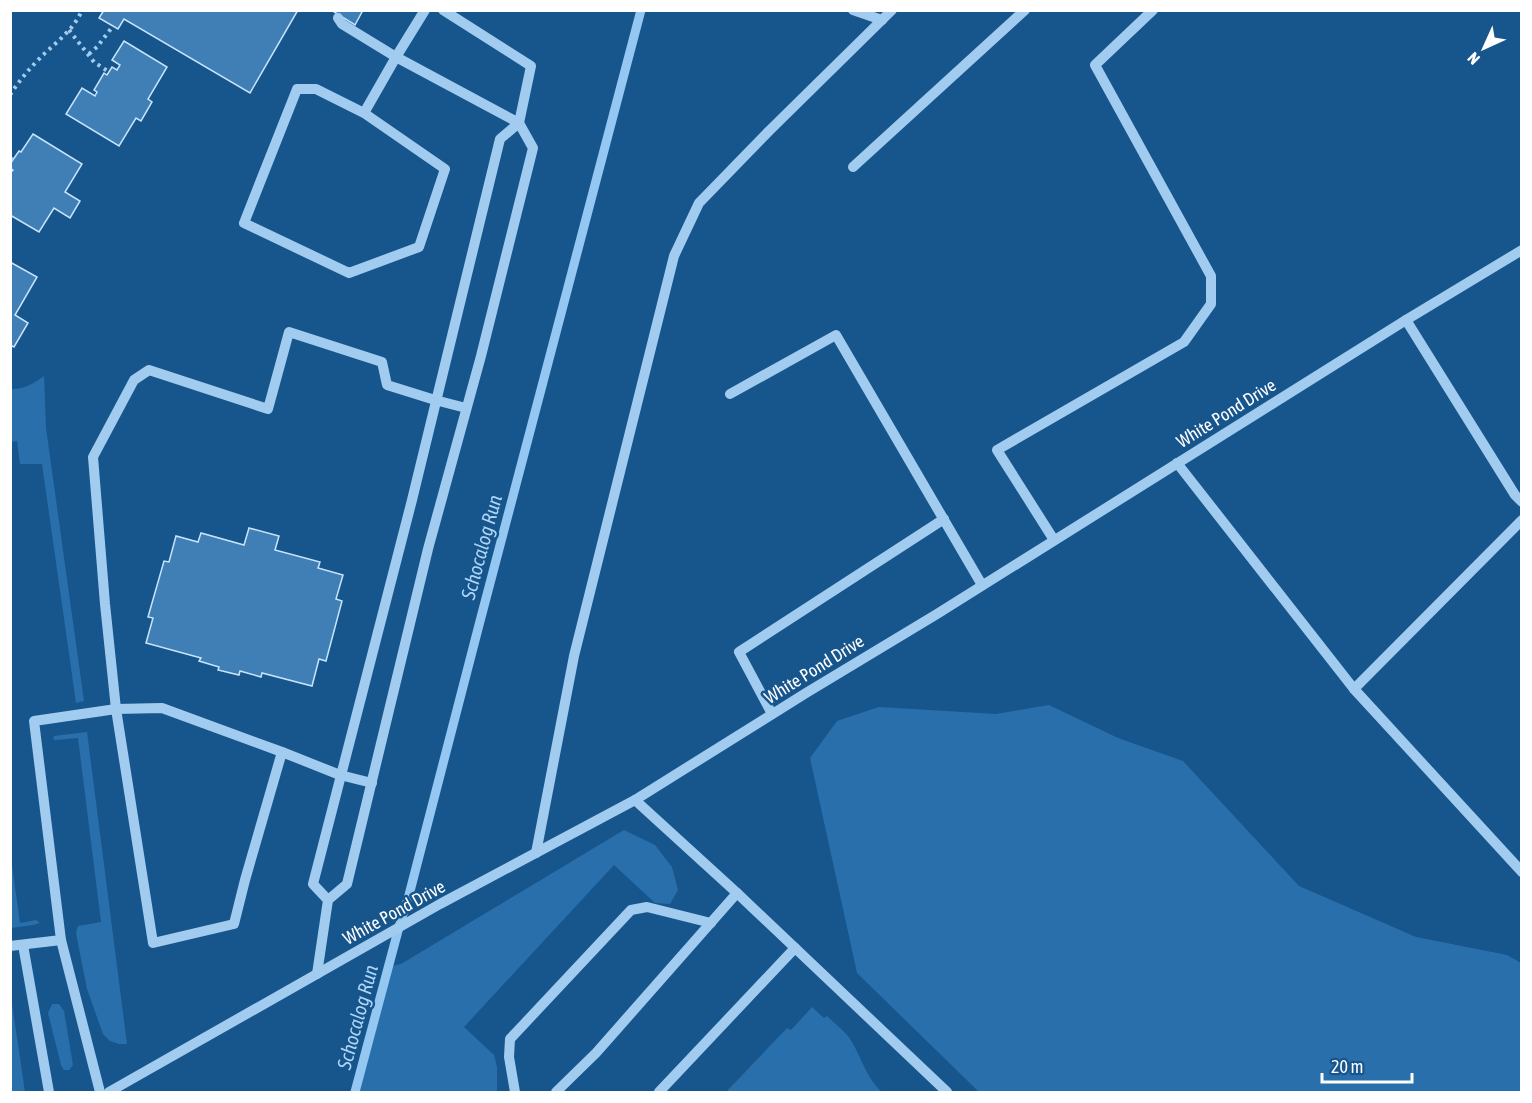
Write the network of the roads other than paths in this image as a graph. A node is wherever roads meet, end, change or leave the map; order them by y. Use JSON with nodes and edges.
{"nodes":[{"id":1,"x":425,"y":10,"type":"edge"},
{"id":2,"x":443,"y":10,"type":"edge"},
{"id":3,"x":853,"y":10,"type":"edge"},
{"id":4,"x":892,"y":10,"type":"edge"},
{"id":5,"x":1025,"y":10,"type":"edge"},
{"id":6,"x":1153,"y":10,"type":"edge"},
{"id":7,"x":338,"y":18,"type":"dead end"},
{"id":8,"x":882,"y":20,"type":"junction"},
{"id":9,"x":396,"y":57,"type":"junction"},
{"id":10,"x":364,"y":113,"type":"junction"},
{"id":11,"x":519,"y":123,"type":"junction"},
{"id":12,"x":853,"y":167,"type":"dead end"},
{"id":13,"x":1521,"y":250,"type":"edge"},
{"id":14,"x":1406,"y":321,"type":"junction"},
{"id":15,"x":730,"y":394,"type":"dead end"},
{"id":16,"x":435,"y":400,"type":"junction"},
{"id":17,"x":466,"y":408,"type":"junction"},
{"id":18,"x":1177,"y":463,"type":"junction"},
{"id":19,"x":1521,"y":502,"type":"edge"},
{"id":20,"x":944,"y":519,"type":"junction"},
{"id":21,"x":1521,"y":520,"type":"edge"},
{"id":22,"x":1054,"y":540,"type":"junction"},
{"id":23,"x":982,"y":585,"type":"junction"},
{"id":24,"x":1354,"y":689,"type":"junction"},
{"id":25,"x":116,"y":709,"type":"junction"},
{"id":26,"x":772,"y":714,"type":"junction"},
{"id":27,"x":282,"y":752,"type":"junction"},
{"id":28,"x":340,"y":775,"type":"junction"},
{"id":29,"x":372,"y":783,"type":"junction"},
{"id":30,"x":635,"y":800,"type":"junction"},
{"id":31,"x":536,"y":853,"type":"junction"},
{"id":32,"x":1521,"y":872,"type":"edge"},
{"id":33,"x":737,"y":893,"type":"junction"},
{"id":34,"x":328,"y":900,"type":"junction"},
{"id":35,"x":711,"y":923,"type":"junction"},
{"id":36,"x":61,"y":940,"type":"junction"},
{"id":37,"x":23,"y":945,"type":"junction"},
{"id":38,"x":10,"y":946,"type":"edge"},
{"id":39,"x":795,"y":948,"type":"junction"},
{"id":40,"x":317,"y":974,"type":"junction"},
{"id":41,"x":49,"y":1092,"type":"edge"},
{"id":42,"x":100,"y":1092,"type":"edge"},
{"id":43,"x":109,"y":1092,"type":"edge"},
{"id":44,"x":515,"y":1092,"type":"edge"},
{"id":45,"x":556,"y":1092,"type":"edge"},
{"id":46,"x":658,"y":1092,"type":"edge"},
{"id":47,"x":947,"y":1092,"type":"edge"}],
"edges":[{"from":1,"to":9,"type":"street"},
{"from":2,"to":11,"type":"street"},
{"from":3,"to":8,"type":"street"},
{"from":4,"to":8,"type":"street"},
{"from":5,"to":12,"type":"street"},
{"from":6,"to":22,"type":"street"},
{"from":7,"to":9,"type":"street"},
{"from":8,"to":31,"type":"street"},
{"from":9,"to":10,"type":"street"},
{"from":9,"to":11,"type":"street"},
{"from":10,"to":10,"type":"street"},
{"from":11,"to":16,"type":"street"},
{"from":11,"to":17,"type":"street"},
{"from":13,"to":14,"type":"street","name":"White Pond Drive"},
{"from":14,"to":18,"type":"street","name":"White Pond Drive"},
{"from":14,"to":19,"type":"street"},
{"from":15,"to":20,"type":"street"},
{"from":16,"to":17,"type":"street"},
{"from":16,"to":25,"type":"street"},
{"from":16,"to":28,"type":"street"},
{"from":17,"to":29,"type":"street"},
{"from":18,"to":22,"type":"street","name":"White Pond Drive"},
{"from":18,"to":24,"type":"street"},
{"from":20,"to":23,"type":"street"},
{"from":20,"to":26,"type":"street"},
{"from":21,"to":24,"type":"street"},
{"from":22,"to":23,"type":"street","name":"White Pond Drive"},
{"from":23,"to":26,"type":"street","name":"White Pond Drive"},
{"from":24,"to":32,"type":"street"},
{"from":25,"to":27,"type":"street"},
{"from":25,"to":27,"type":"street"},
{"from":25,"to":36,"type":"street"},
{"from":26,"to":30,"type":"street","name":"White Pond Drive"},
{"from":27,"to":28,"type":"street"},
{"from":28,"to":29,"type":"street"},
{"from":28,"to":34,"type":"street"},
{"from":29,"to":34,"type":"street"},
{"from":30,"to":31,"type":"street","name":"White Pond Drive"},
{"from":30,"to":33,"type":"street"},
{"from":31,"to":40,"type":"street","name":"White Pond Drive"},
{"from":33,"to":35,"type":"street"},
{"from":33,"to":39,"type":"street"},
{"from":34,"to":40,"type":"street"},
{"from":35,"to":44,"type":"street"},
{"from":35,"to":45,"type":"street"},
{"from":36,"to":37,"type":"street"},
{"from":36,"to":42,"type":"street"},
{"from":37,"to":38,"type":"street"},
{"from":37,"to":41,"type":"street"},
{"from":39,"to":46,"type":"street"},
{"from":39,"to":47,"type":"street"},
{"from":40,"to":43,"type":"street","name":"White Pond Drive"}]}
